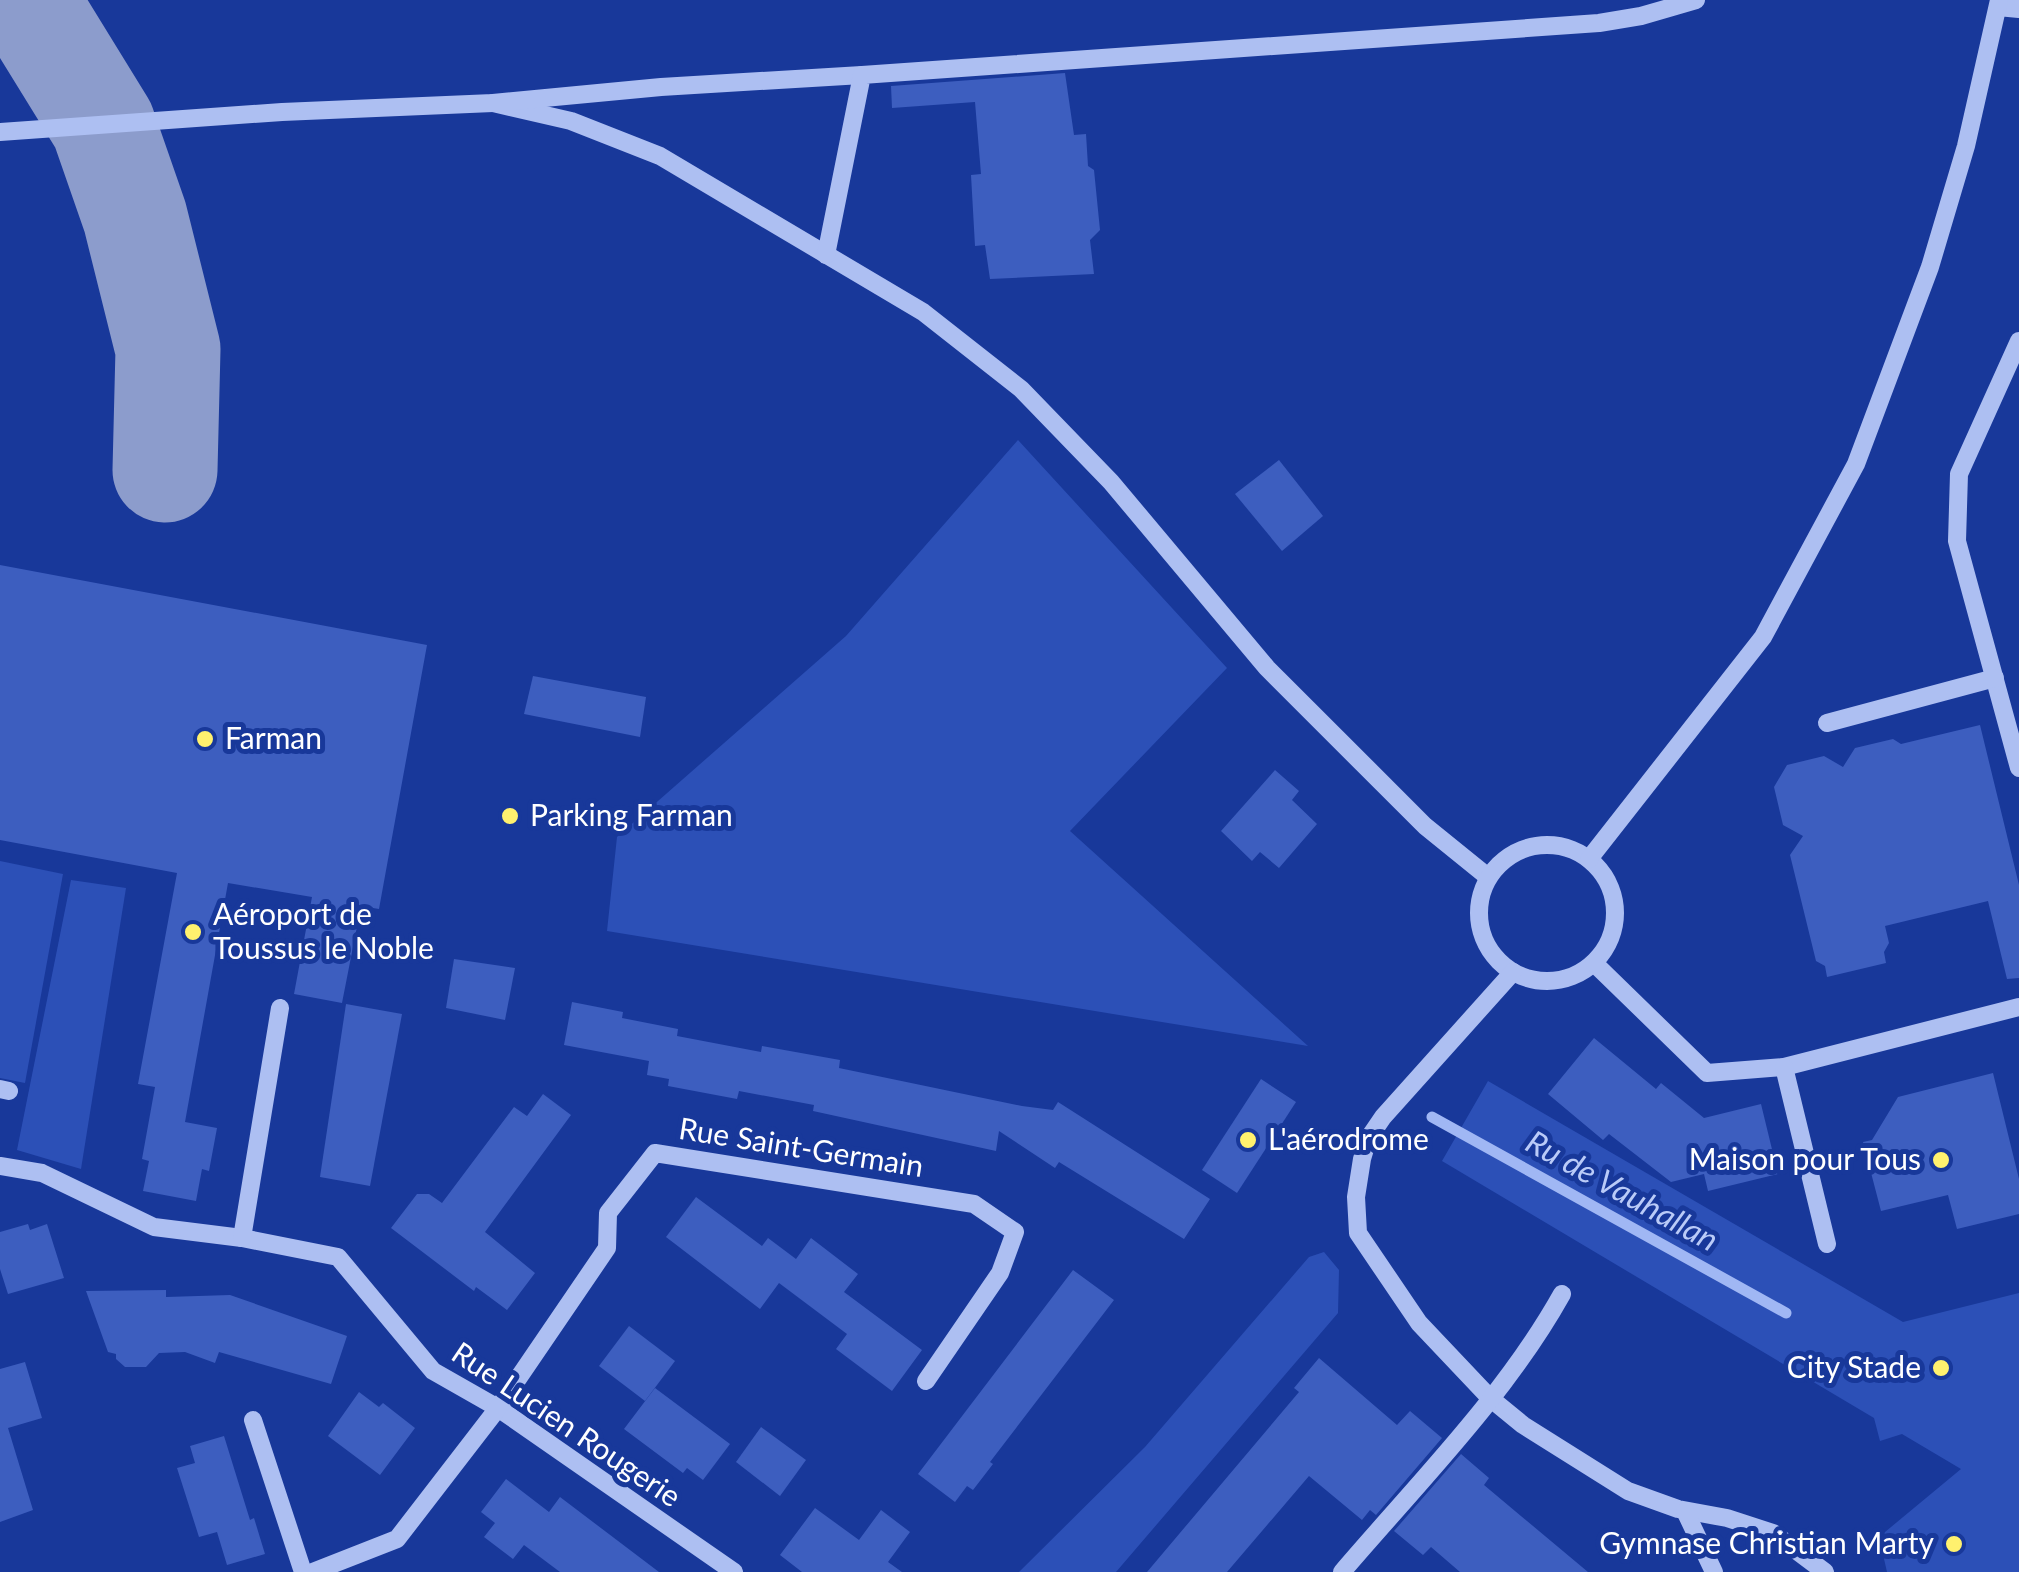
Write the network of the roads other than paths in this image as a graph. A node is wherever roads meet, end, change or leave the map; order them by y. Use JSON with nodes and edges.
{"nodes":[{"id":1,"x":1696,"y":0,"type":"edge"},
{"id":2,"x":1999,"y":4,"type":"edge"},
{"id":3,"x":2019,"y":9,"type":"edge"},
{"id":4,"x":862,"y":76,"type":"junction"},
{"id":5,"x":493,"y":103,"type":"junction"},
{"id":6,"x":0,"y":132,"type":"edge"},
{"id":7,"x":826,"y":256,"type":"junction"},
{"id":8,"x":2019,"y":342,"type":"edge"},
{"id":9,"x":1995,"y":678,"type":"junction"},
{"id":10,"x":1827,"y":723,"type":"dead end"},
{"id":11,"x":2019,"y":768,"type":"edge"},
{"id":12,"x":1589,"y":859,"type":"junction"},
{"id":13,"x":1488,"y":877,"type":"junction"},
{"id":14,"x":1594,"y":964,"type":"junction"},
{"id":15,"x":1513,"y":972,"type":"junction"},
{"id":16,"x":2019,"y":1007,"type":"edge"},
{"id":17,"x":280,"y":1008,"type":"dead end"},
{"id":18,"x":1784,"y":1067,"type":"junction"},
{"id":19,"x":0,"y":1166,"type":"edge"},
{"id":20,"x":242,"y":1238,"type":"junction"},
{"id":21,"x":1826,"y":1244,"type":"dead end"},
{"id":22,"x":1562,"y":1294,"type":"dead end"},
{"id":23,"x":926,"y":1381,"type":"dead end"},
{"id":24,"x":1490,"y":1398,"type":"junction"},
{"id":25,"x":498,"y":1408,"type":"junction"},
{"id":26,"x":253,"y":1420,"type":"dead end"},
{"id":27,"x":1685,"y":1511,"type":"junction"},
{"id":28,"x":302,"y":1572,"type":"edge"},
{"id":29,"x":314,"y":1572,"type":"edge"},
{"id":30,"x":734,"y":1572,"type":"edge"},
{"id":31,"x":1342,"y":1572,"type":"edge"},
{"id":32,"x":1714,"y":1572,"type":"edge"},
{"id":33,"x":1824,"y":1572,"type":"edge"}],
"edges":[{"from":1,"to":4,"type":"street"},
{"from":2,"to":3,"type":"street"},
{"from":2,"to":12,"type":"street"},
{"from":4,"to":5,"type":"street"},
{"from":4,"to":7,"type":"street"},
{"from":5,"to":6,"type":"street"},
{"from":5,"to":7,"type":"street"},
{"from":7,"to":13,"type":"street"},
{"from":8,"to":9,"type":"street"},
{"from":9,"to":10,"type":"street"},
{"from":9,"to":11,"type":"street"},
{"from":12,"to":13,"type":"street"},
{"from":12,"to":14,"type":"street"},
{"from":13,"to":15,"type":"street"},
{"from":14,"to":15,"type":"street"},
{"from":14,"to":18,"type":"street"},
{"from":15,"to":24,"type":"street"},
{"from":16,"to":18,"type":"street"},
{"from":17,"to":20,"type":"street"},
{"from":18,"to":21,"type":"street"},
{"from":19,"to":20,"type":"street","name":"Rue Lucien Rougerie"},
{"from":20,"to":25,"type":"street","name":"Rue Lucien Rougerie"},
{"from":22,"to":24,"type":"street"},
{"from":23,"to":25,"type":"street","name":"Rue Saint-Germain"},
{"from":24,"to":27,"type":"street"},
{"from":24,"to":31,"type":"street"},
{"from":25,"to":29,"type":"street","name":"Rue Saint-Germain"},
{"from":25,"to":30,"type":"street","name":"Rue Lucien Rougerie"},
{"from":26,"to":28,"type":"street"},
{"from":27,"to":32,"type":"street"},
{"from":27,"to":33,"type":"street"}]}
